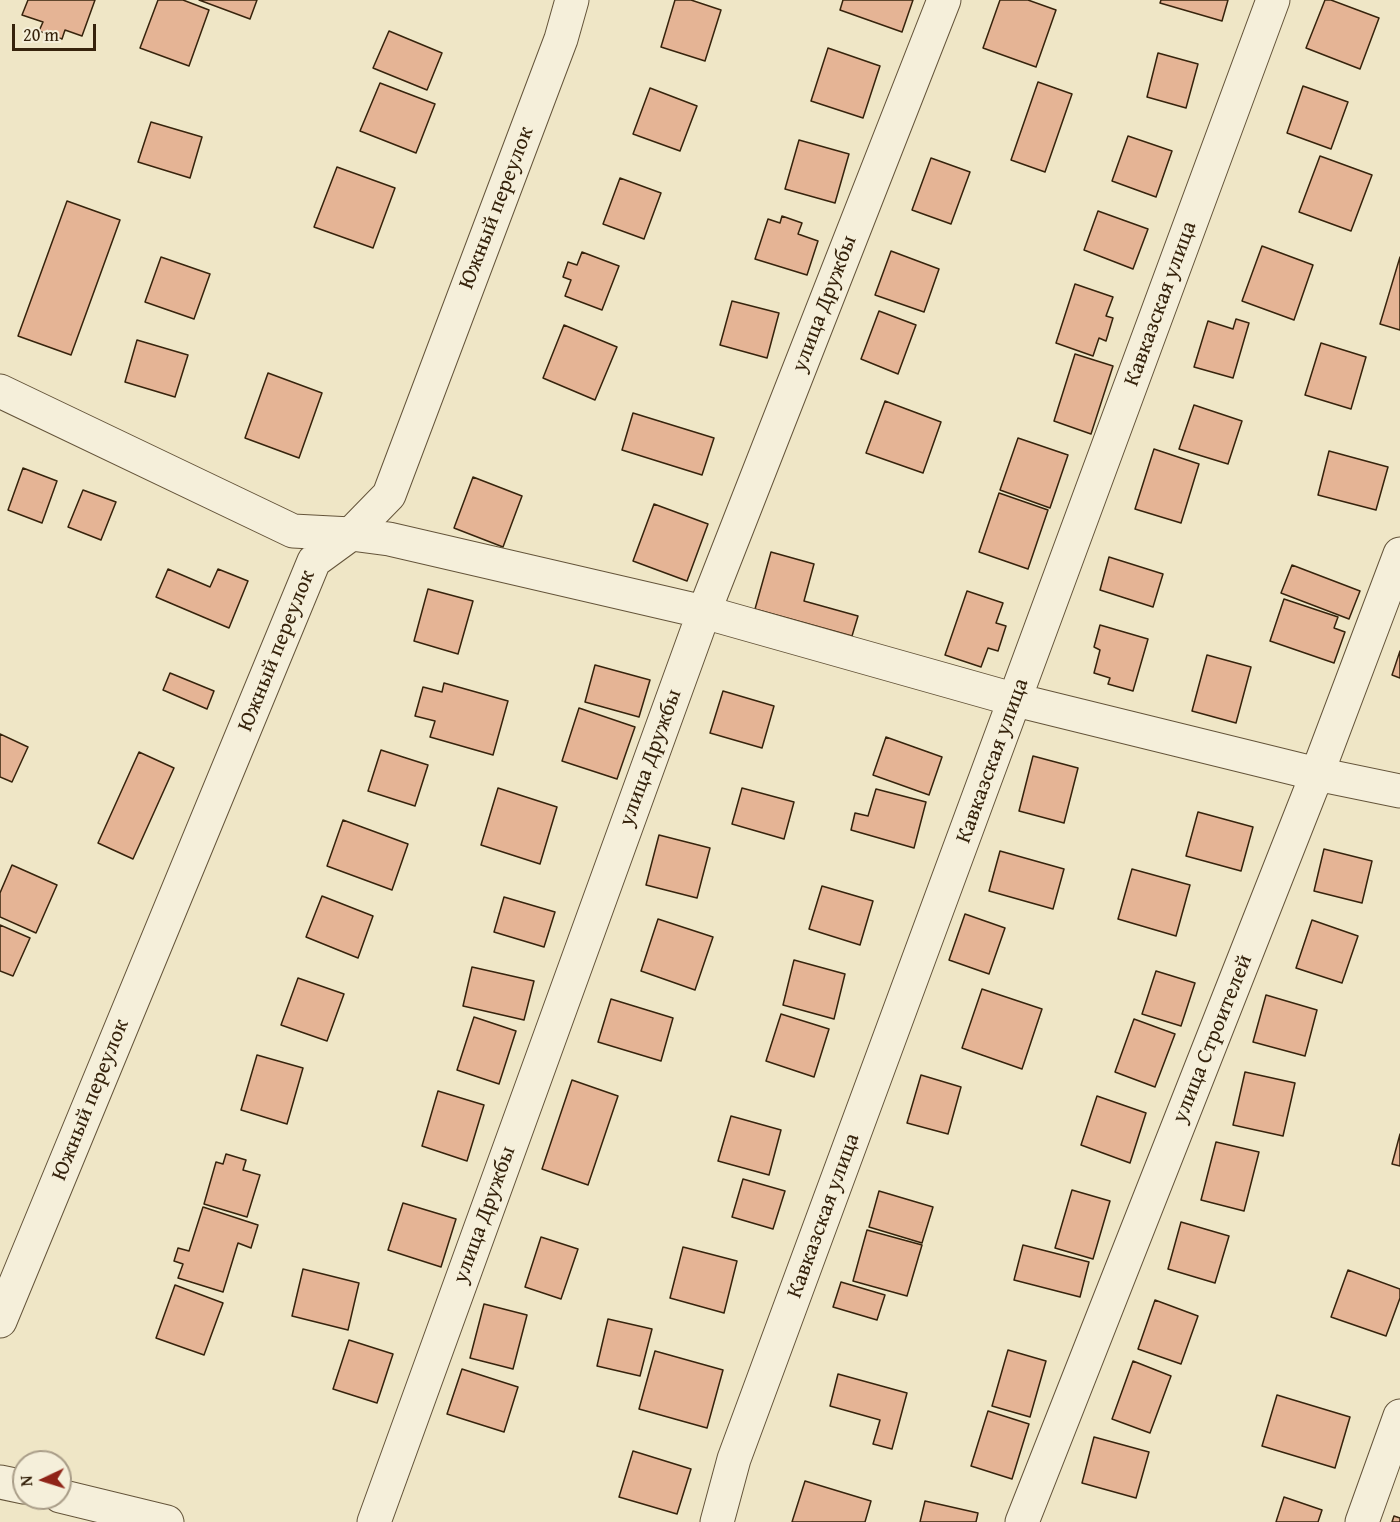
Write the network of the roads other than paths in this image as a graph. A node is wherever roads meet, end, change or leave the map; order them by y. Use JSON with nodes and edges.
{"nodes":[{"id":1,"x":572,"y":0,"type":"edge"},
{"id":2,"x":944,"y":0,"type":"edge"},
{"id":3,"x":1273,"y":0,"type":"edge"},
{"id":4,"x":0,"y":391,"type":"edge"},
{"id":5,"x":351,"y":534,"type":"junction"},
{"id":6,"x":1400,"y":554,"type":"edge"},
{"id":7,"x":704,"y":612,"type":"junction"},
{"id":8,"x":1016,"y":700,"type":"junction"},
{"id":9,"x":1317,"y":774,"type":"junction"},
{"id":10,"x":1400,"y":791,"type":"edge"},
{"id":11,"x":0,"y":1321,"type":"edge"},
{"id":12,"x":1400,"y":1416,"type":"edge"},
{"id":13,"x":72,"y":1499,"type":"edge"},
{"id":14,"x":167,"y":1522,"type":"edge"},
{"id":15,"x":374,"y":1522,"type":"edge"},
{"id":16,"x":717,"y":1522,"type":"edge"},
{"id":17,"x":1022,"y":1522,"type":"edge"},
{"id":18,"x":1362,"y":1522,"type":"edge"}],
"edges":[{"from":1,"to":5,"type":"street","name":"Южный переулок"},
{"from":2,"to":7,"type":"street","name":"улица Дружбы"},
{"from":3,"to":8,"type":"street","name":"Кавказская улица"},
{"from":4,"to":5,"type":"street"},
{"from":5,"to":7,"type":"street"},
{"from":5,"to":11,"type":"street","name":"Южный переулок"},
{"from":6,"to":9,"type":"street","name":"улица Строителей"},
{"from":7,"to":8,"type":"street"},
{"from":7,"to":15,"type":"street","name":"улица Дружбы"},
{"from":8,"to":9,"type":"street"},
{"from":8,"to":16,"type":"street","name":"Кавказская улица"},
{"from":9,"to":10,"type":"street"},
{"from":9,"to":17,"type":"street","name":"улица Строителей"},
{"from":12,"to":18,"type":"street"},
{"from":13,"to":14,"type":"street"}]}
